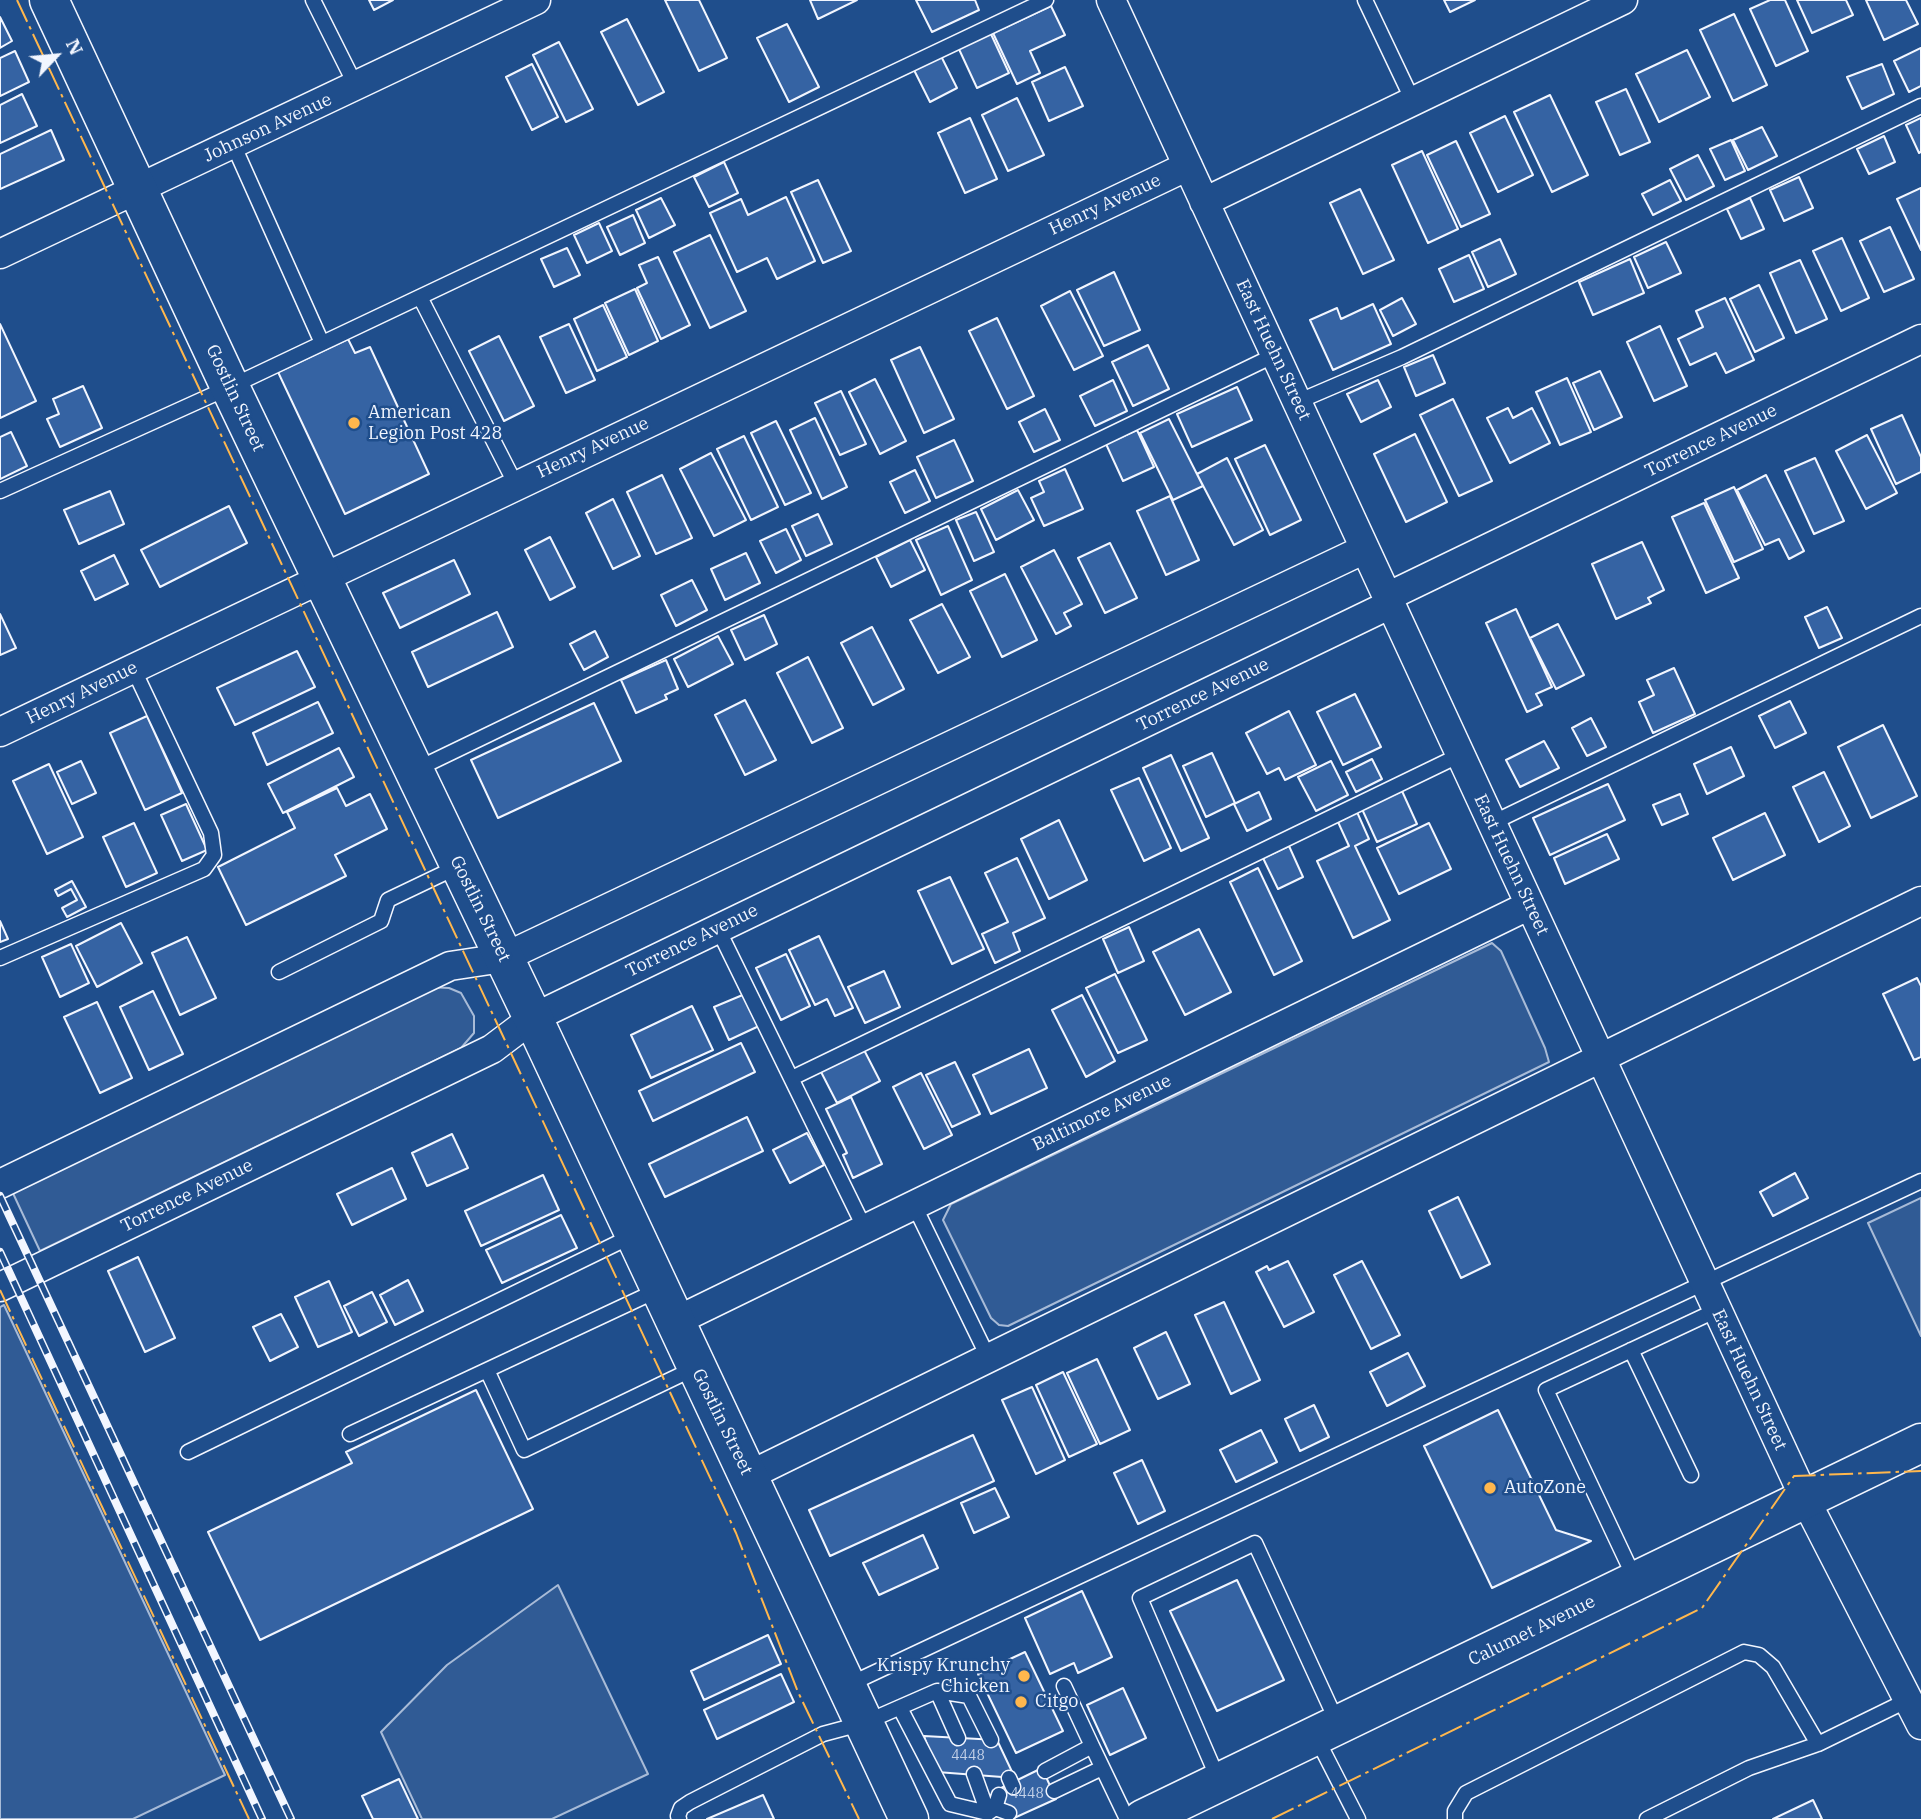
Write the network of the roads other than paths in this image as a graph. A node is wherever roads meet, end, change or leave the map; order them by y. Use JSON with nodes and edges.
{"nodes":[{"id":1,"x":49,"y":0,"type":"edge"},
{"id":2,"x":313,"y":0,"type":"edge"},
{"id":3,"x":536,"y":0,"type":"edge"},
{"id":4,"x":1046,"y":0,"type":"edge"},
{"id":5,"x":1111,"y":0,"type":"edge"},
{"id":6,"x":1365,"y":0,"type":"edge"},
{"id":7,"x":1623,"y":0,"type":"edge"},
{"id":8,"x":356,"y":86,"type":"junction"},
{"id":9,"x":1413,"y":101,"type":"junction"},
{"id":10,"x":1921,"y":106,"type":"edge"},
{"id":11,"x":233,"y":144,"type":"junction"},
{"id":12,"x":1188,"y":166,"type":"junction"},
{"id":13,"x":137,"y":190,"type":"junction"},
{"id":14,"x":1204,"y":202,"type":"junction"},
{"id":15,"x":0,"y":254,"type":"edge"},
{"id":16,"x":420,"y":297,"type":"junction"},
{"id":17,"x":1921,"y":339,"type":"edge"},
{"id":18,"x":322,"y":343,"type":"junction"},
{"id":19,"x":1275,"y":355,"type":"junction"},
{"id":20,"x":230,"y":387,"type":"junction"},
{"id":21,"x":1297,"y":402,"type":"junction"},
{"id":22,"x":516,"y":485,"type":"junction"},
{"id":23,"x":0,"y":491,"type":"edge"},
{"id":24,"x":1365,"y":549,"type":"junction"},
{"id":25,"x":321,"y":578,"type":"junction"},
{"id":26,"x":1389,"y":601,"type":"junction"},
{"id":27,"x":1921,"y":616,"type":"edge"},
{"id":28,"x":134,"y":668,"type":"junction"},
{"id":29,"x":0,"y":732,"type":"edge"},
{"id":30,"x":1460,"y":755,"type":"junction"},
{"id":31,"x":414,"y":771,"type":"junction"},
{"id":32,"x":1492,"y":824,"type":"junction"},
{"id":33,"x":458,"y":866,"type":"junction"},
{"id":34,"x":1921,"y":901,"type":"edge"},
{"id":35,"x":1530,"y":905,"type":"junction"},
{"id":36,"x":718,"y":929,"type":"junction"},
{"id":37,"x":0,"y":958,"type":"edge"},
{"id":38,"x":503,"y":958,"type":"junction"},
{"id":39,"x":279,"y":972,"type":"dead end"},
{"id":40,"x":533,"y":1018,"type":"junction"},
{"id":41,"x":1600,"y":1058,"type":"junction"},
{"id":42,"x":792,"y":1078,"type":"junction"},
{"id":43,"x":1921,"y":1181,"type":"edge"},
{"id":44,"x":0,"y":1185,"type":"edge"},
{"id":45,"x":914,"y":1205,"type":"junction"},
{"id":46,"x":865,"y":1229,"type":"junction"},
{"id":47,"x":634,"y":1235,"type":"junction"},
{"id":48,"x":1704,"y":1282,"type":"junction"},
{"id":49,"x":0,"y":1287,"type":"edge"},
{"id":50,"x":667,"y":1306,"type":"junction"},
{"id":51,"x":1717,"y":1310,"type":"junction"},
{"id":52,"x":1631,"y":1350,"type":"junction"},
{"id":53,"x":988,"y":1357,"type":"junction"},
{"id":54,"x":696,"y":1367,"type":"junction"},
{"id":55,"x":487,"y":1370,"type":"junction"},
{"id":56,"x":350,"y":1434,"type":"dead end"},
{"id":57,"x":1921,"y":1443,"type":"edge"},
{"id":58,"x":188,"y":1452,"type":"dead end"},
{"id":59,"x":1691,"y":1475,"type":"dead end"},
{"id":60,"x":748,"y":1476,"type":"junction"},
{"id":61,"x":1805,"y":1499,"type":"junction"},
{"id":62,"x":1636,"y":1581,"type":"junction"},
{"id":63,"x":846,"y":1686,"type":"junction"},
{"id":64,"x":1064,"y":1686,"type":"dead end"},
{"id":65,"x":936,"y":1691,"type":"junction"},
{"id":66,"x":900,"y":1708,"type":"junction"},
{"id":67,"x":1918,"y":1719,"type":"edge"},
{"id":68,"x":864,"y":1723,"type":"junction"},
{"id":69,"x":1327,"y":1730,"type":"junction"},
{"id":70,"x":958,"y":1738,"type":"dead end"},
{"id":71,"x":991,"y":1740,"type":"dead end"},
{"id":72,"x":1818,"y":1744,"type":"junction"},
{"id":73,"x":1092,"y":1746,"type":"junction"},
{"id":74,"x":1102,"y":1768,"type":"junction"},
{"id":75,"x":1045,"y":1771,"type":"dead end"},
{"id":76,"x":974,"y":1774,"type":"dead end"},
{"id":77,"x":1219,"y":1782,"type":"junction"},
{"id":78,"x":1054,"y":1791,"type":"dead end"},
{"id":79,"x":679,"y":1819,"type":"edge"},
{"id":80,"x":909,"y":1819,"type":"edge"},
{"id":81,"x":1127,"y":1819,"type":"edge"},
{"id":82,"x":1143,"y":1819,"type":"edge"},
{"id":83,"x":1358,"y":1819,"type":"edge"},
{"id":84,"x":1454,"y":1819,"type":"edge"},
{"id":85,"x":1647,"y":1819,"type":"edge"}],
"edges":[{"from":1,"to":13,"type":"main road","name":"Gostlin Street"},
{"from":2,"to":8,"type":"lane"},
{"from":3,"to":8,"type":"street","name":"Johnson Avenue"},
{"from":4,"to":16,"type":"lane"},
{"from":5,"to":12,"type":"street","name":"East Huehn Street"},
{"from":6,"to":9,"type":"lane"},
{"from":7,"to":9,"type":"street"},
{"from":8,"to":11,"type":"street","name":"Johnson Avenue"},
{"from":9,"to":14,"type":"street"},
{"from":10,"to":21,"type":"lane"},
{"from":11,"to":13,"type":"street","name":"Johnson Avenue"},
{"from":11,"to":18,"type":"lane"},
{"from":12,"to":14,"type":"street","name":"East Huehn Street"},
{"from":12,"to":22,"type":"street","name":"Henry Avenue"},
{"from":13,"to":15,"type":"street","name":"Johnson Avenue"},
{"from":13,"to":20,"type":"main road","name":"Gostlin Street"},
{"from":14,"to":19,"type":"street","name":"East Huehn Street"},
{"from":16,"to":18,"type":"lane"},
{"from":16,"to":22,"type":"lane"},
{"from":17,"to":26,"type":"street","name":"Torrence Avenue"},
{"from":18,"to":20,"type":"lane"},
{"from":19,"to":21,"type":"street","name":"East Huehn Street"},
{"from":19,"to":31,"type":"lane"},
{"from":20,"to":23,"type":"lane"},
{"from":20,"to":25,"type":"main road","name":"Gostlin Street"},
{"from":21,"to":24,"type":"street","name":"East Huehn Street"},
{"from":22,"to":25,"type":"street","name":"Henry Avenue"},
{"from":24,"to":26,"type":"street","name":"East Huehn Street"},
{"from":24,"to":38,"type":"street"},
{"from":25,"to":28,"type":"street","name":"Henry Avenue"},
{"from":25,"to":31,"type":"main road","name":"Gostlin Street"},
{"from":26,"to":30,"type":"street","name":"East Huehn Street"},
{"from":26,"to":36,"type":"street","name":"Torrence Avenue"},
{"from":27,"to":32,"type":"lane"},
{"from":28,"to":29,"type":"street","name":"Henry Avenue"},
{"from":28,"to":37,"type":"lane"},
{"from":30,"to":32,"type":"street","name":"East Huehn Street"},
{"from":30,"to":42,"type":"lane"},
{"from":31,"to":33,"type":"main road","name":"Gostlin Street"},
{"from":32,"to":35,"type":"street","name":"East Huehn Street"},
{"from":33,"to":38,"type":"main road","name":"Gostlin Street"},
{"from":33,"to":39,"type":"lane"},
{"from":34,"to":41,"type":"street"},
{"from":35,"to":41,"type":"street","name":"East Huehn Street"},
{"from":35,"to":45,"type":"street","name":"Baltimore Avenue"},
{"from":36,"to":40,"type":"street","name":"Torrence Avenue"},
{"from":36,"to":42,"type":"lane"},
{"from":38,"to":40,"type":"main road","name":"Gostlin Street"},
{"from":38,"to":44,"type":"street"},
{"from":40,"to":47,"type":"main road","name":"Gostlin Street"},
{"from":40,"to":49,"type":"street","name":"Torrence Avenue"},
{"from":41,"to":48,"type":"street","name":"East Huehn Street"},
{"from":41,"to":53,"type":"street"},
{"from":42,"to":46,"type":"lane"},
{"from":43,"to":48,"type":"lane"},
{"from":45,"to":46,"type":"street","name":"Baltimore Avenue"},
{"from":45,"to":53,"type":"lane"},
{"from":46,"to":50,"type":"street","name":"Baltimore Avenue"},
{"from":47,"to":50,"type":"main road","name":"Gostlin Street"},
{"from":47,"to":58,"type":"lane"},
{"from":48,"to":51,"type":"street","name":"East Huehn Street"},
{"from":48,"to":63,"type":"lane"},
{"from":50,"to":54,"type":"main road","name":"Gostlin Street"},
{"from":50,"to":55,"type":"lane"},
{"from":51,"to":52,"type":"lane"},
{"from":51,"to":61,"type":"street","name":"East Huehn Street"},
{"from":52,"to":59,"type":"lane"},
{"from":52,"to":62,"type":"lane"},
{"from":53,"to":60,"type":"street"},
{"from":54,"to":55,"type":"lane"},
{"from":54,"to":60,"type":"main road","name":"Gostlin Street"},
{"from":55,"to":56,"type":"lane"},
{"from":57,"to":61,"type":"main road","name":"Calumet Avenue"},
{"from":60,"to":63,"type":"main road","name":"Gostlin Street"},
{"from":61,"to":62,"type":"main road","name":"Calumet Avenue"},
{"from":61,"to":67,"type":"street","name":"East Huehn Street"},
{"from":62,"to":69,"type":"main road","name":"Calumet Avenue"},
{"from":63,"to":68,"type":"main road","name":"Gostlin Street"},
{"from":64,"to":73,"type":"lane"},
{"from":65,"to":66,"type":"lane"},
{"from":65,"to":70,"type":"lane"},
{"from":65,"to":71,"type":"lane"},
{"from":66,"to":68,"type":"lane"},
{"from":66,"to":76,"type":"lane"},
{"from":67,"to":72,"type":"lane"},
{"from":68,"to":79,"type":"lane"},
{"from":68,"to":80,"type":"main road","name":"Gostlin Street"},
{"from":69,"to":77,"type":"main road","name":"Calumet Avenue"},
{"from":69,"to":77,"type":"lane"},
{"from":69,"to":83,"type":"lane"},
{"from":72,"to":84,"type":"lane"},
{"from":72,"to":85,"type":"lane"},
{"from":73,"to":74,"type":"lane"},
{"from":73,"to":75,"type":"lane"},
{"from":74,"to":78,"type":"lane"},
{"from":74,"to":81,"type":"lane"},
{"from":77,"to":82,"type":"main road","name":"Calumet Avenue"}]}
